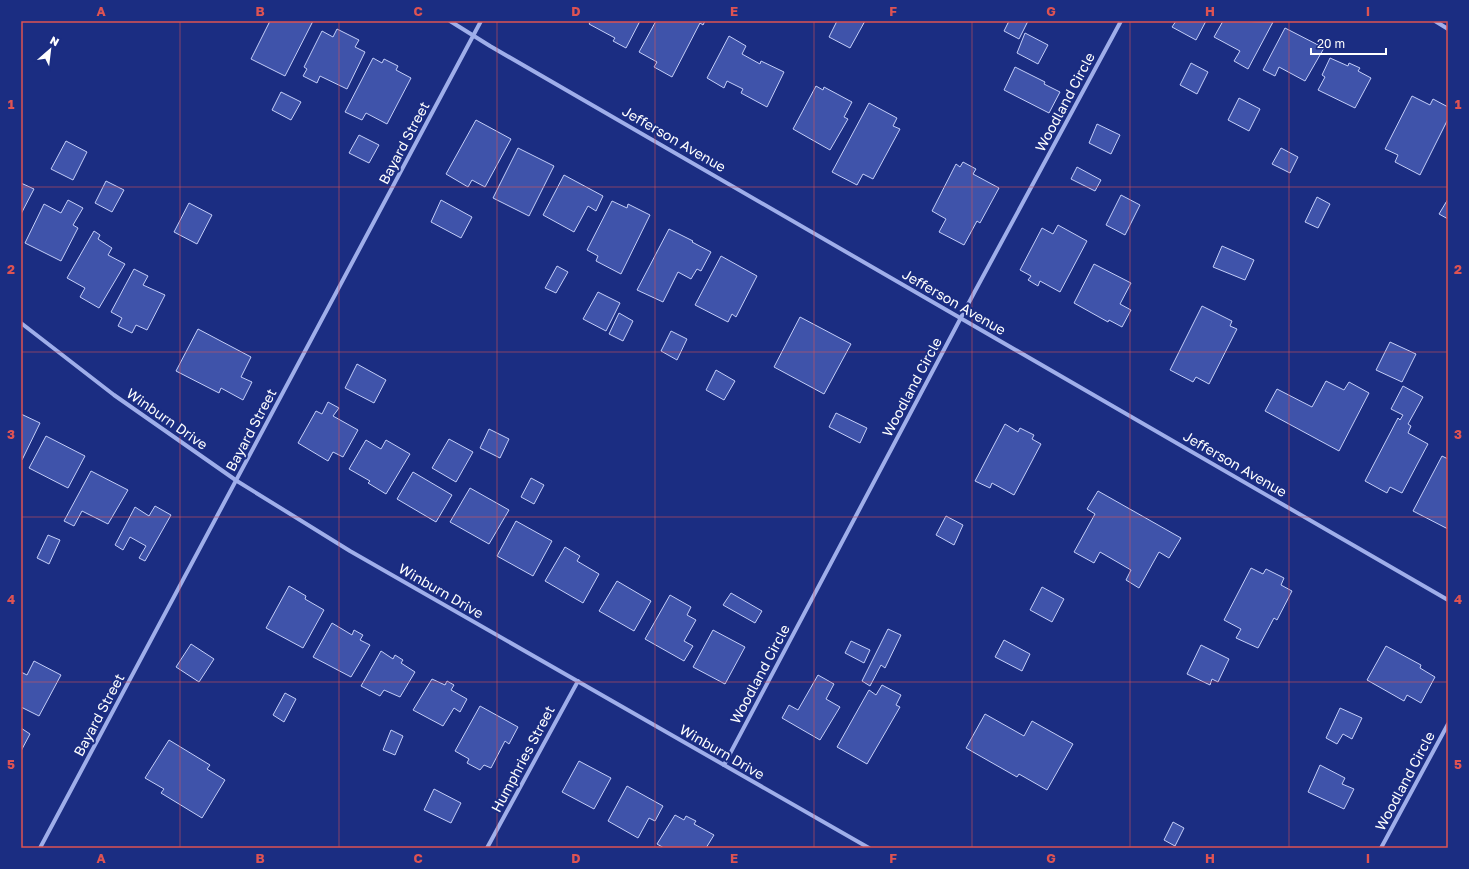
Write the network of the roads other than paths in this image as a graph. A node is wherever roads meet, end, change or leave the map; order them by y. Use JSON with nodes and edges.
{"nodes":[{"id":1,"x":450,"y":21,"type":"edge"},
{"id":2,"x":481,"y":21,"type":"edge"},
{"id":3,"x":1122,"y":21,"type":"edge"},
{"id":4,"x":1435,"y":21,"type":"edge"},
{"id":5,"x":1448,"y":28,"type":"edge"},
{"id":6,"x":473,"y":36,"type":"junction"},
{"id":7,"x":961,"y":318,"type":"junction"},
{"id":8,"x":21,"y":323,"type":"edge"},
{"id":9,"x":237,"y":481,"type":"junction"},
{"id":10,"x":1448,"y":600,"type":"edge"},
{"id":11,"x":578,"y":681,"type":"junction"},
{"id":12,"x":1448,"y":724,"type":"edge"},
{"id":13,"x":724,"y":765,"type":"junction"},
{"id":14,"x":40,"y":848,"type":"edge"},
{"id":15,"x":487,"y":848,"type":"edge"},
{"id":16,"x":869,"y":848,"type":"edge"},
{"id":17,"x":1381,"y":848,"type":"edge"}],
"edges":[{"from":1,"to":6,"type":"street","name":"Jefferson Avenue"},
{"from":2,"to":6,"type":"street","name":"Bayard Street"},
{"from":3,"to":7,"type":"street","name":"Woodland Circle"},
{"from":4,"to":5,"type":"street"},
{"from":6,"to":7,"type":"street","name":"Jefferson Avenue"},
{"from":6,"to":9,"type":"street","name":"Bayard Street"},
{"from":7,"to":10,"type":"street","name":"Jefferson Avenue"},
{"from":7,"to":13,"type":"street","name":"Woodland Circle"},
{"from":8,"to":9,"type":"street","name":"Winburn Drive"},
{"from":9,"to":11,"type":"street","name":"Winburn Drive"},
{"from":9,"to":14,"type":"street","name":"Bayard Street"},
{"from":11,"to":13,"type":"street","name":"Winburn Drive"},
{"from":11,"to":15,"type":"street","name":"Humphries Street"},
{"from":12,"to":17,"type":"street","name":"Woodland Circle"},
{"from":13,"to":16,"type":"street","name":"Winburn Drive"}]}
